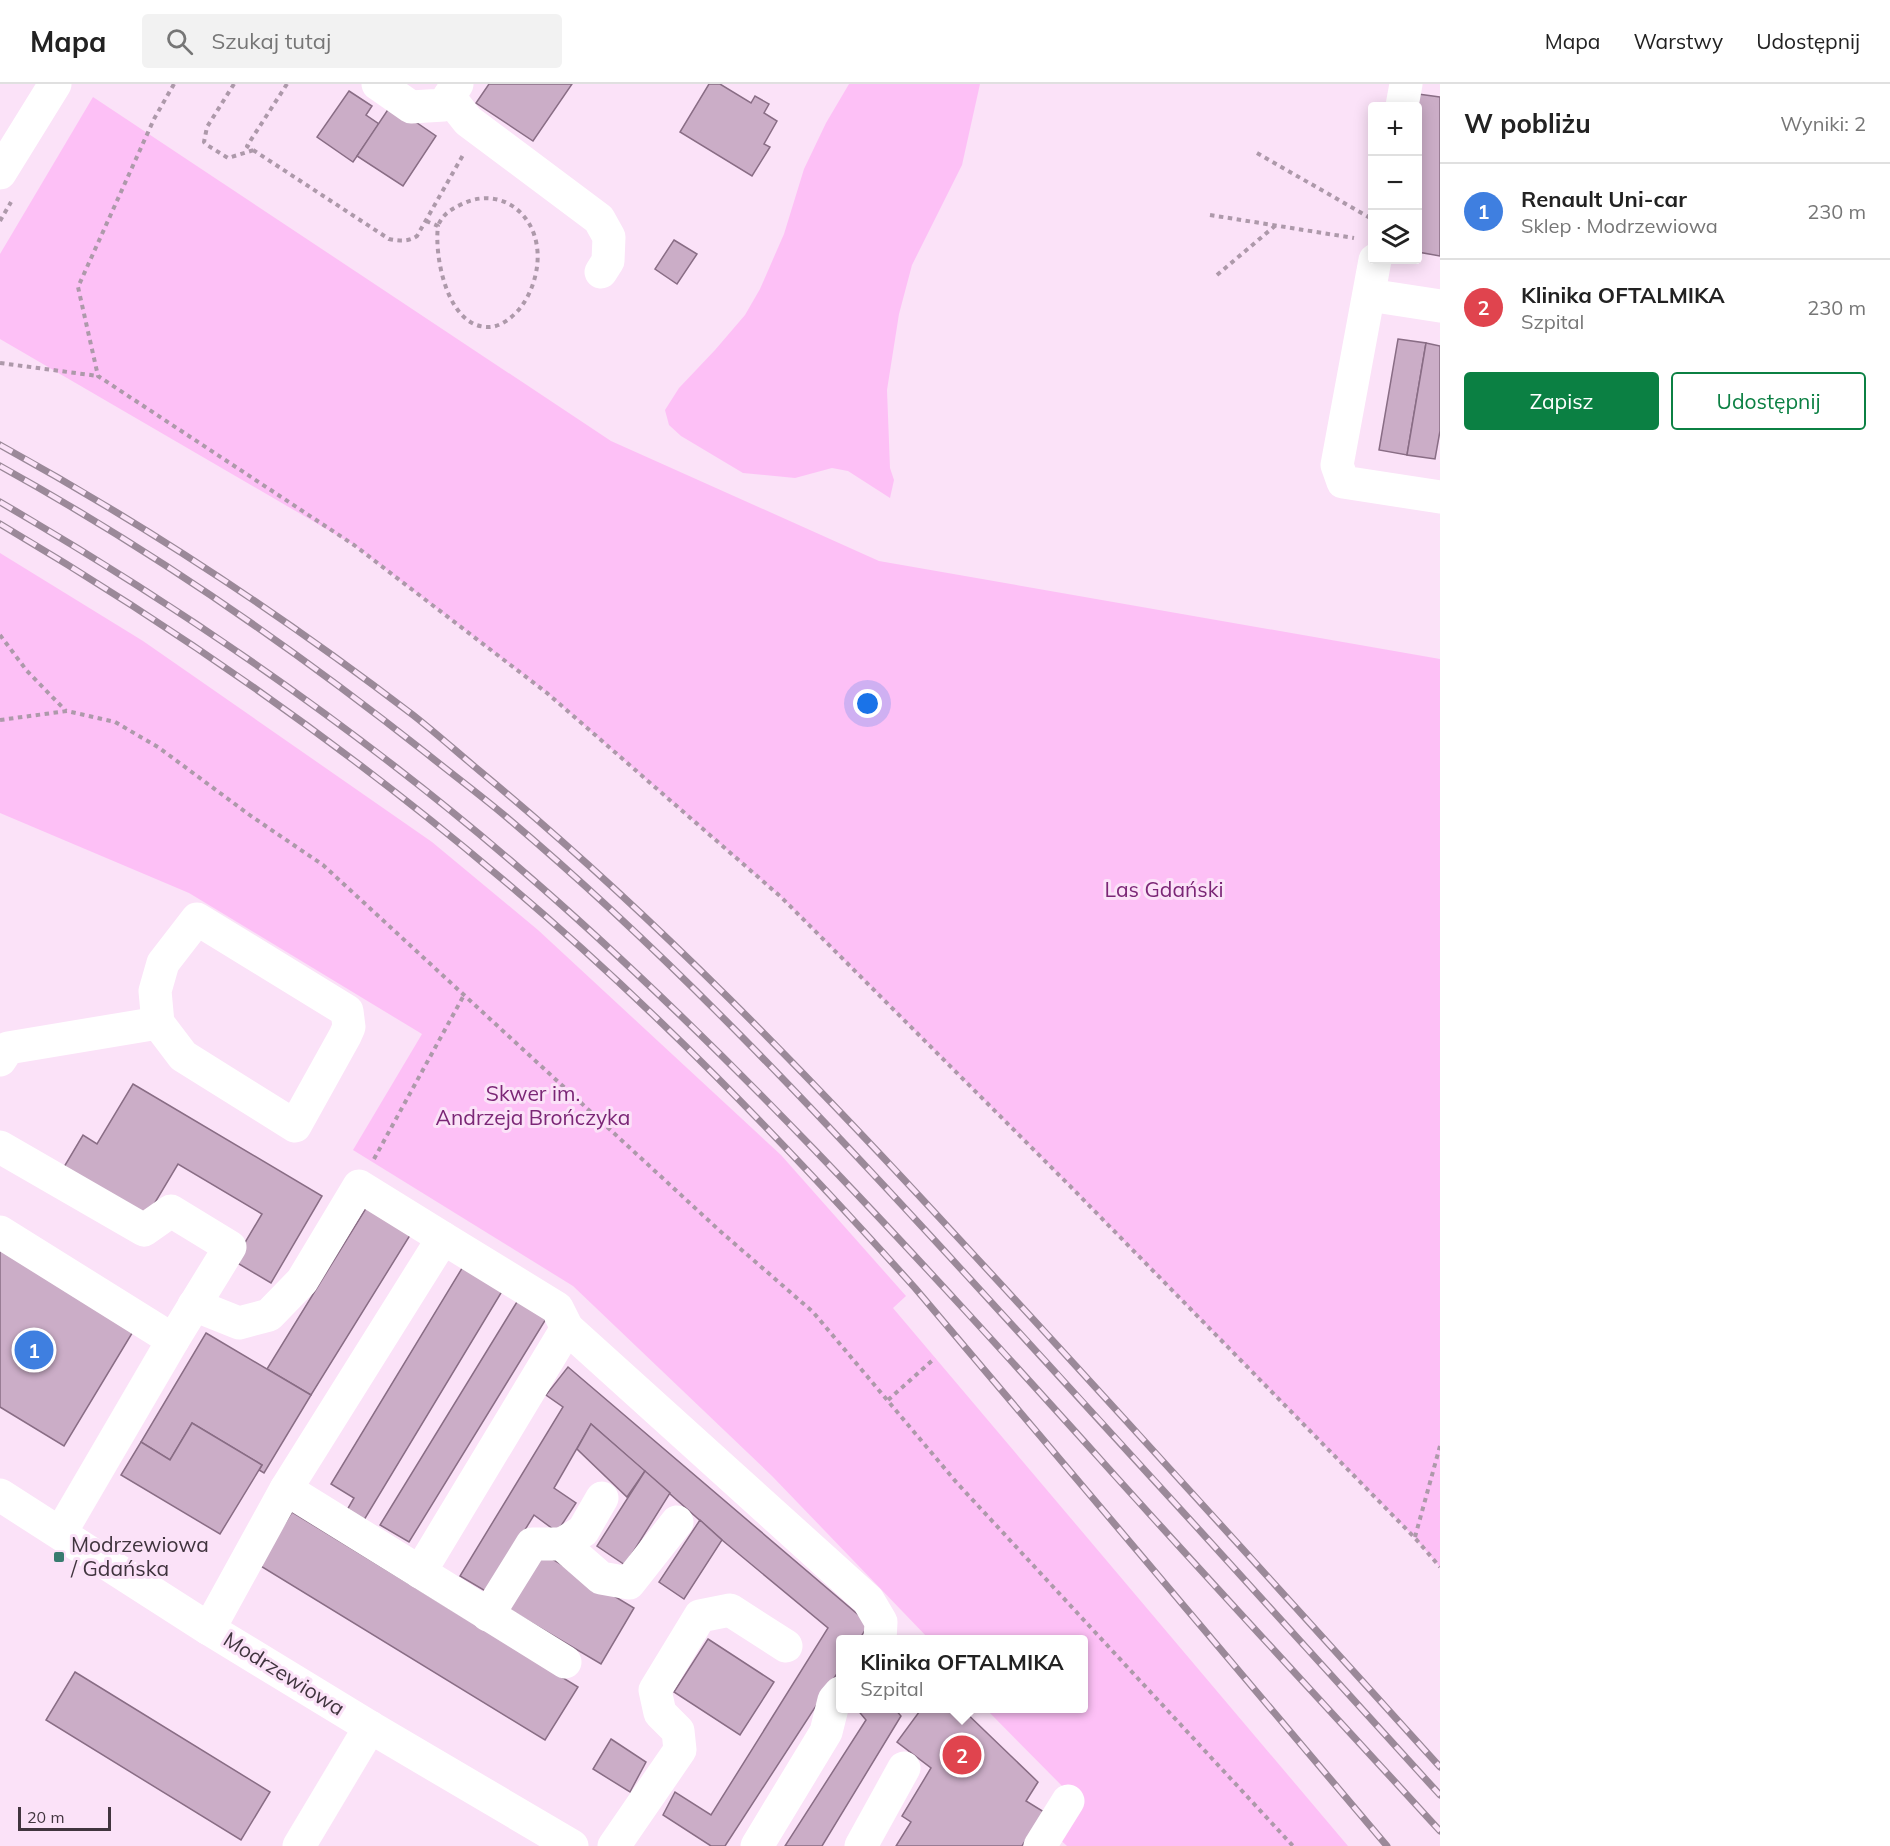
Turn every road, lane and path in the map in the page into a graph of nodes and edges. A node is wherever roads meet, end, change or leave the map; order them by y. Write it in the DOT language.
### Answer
graph roads {
  1 [pos="54,84"];
  2 [pos="174,84"];
  3 [pos="234,84"];
  4 [pos="287,84"];
  5 [pos="378,84"];
  6 [pos="1406,84"];
  7 [pos="453,91"];
  8 [pos="1403,102"];
  9 [pos="478,129"];
  10 [pos="254,150"];
  11 [pos="1257,153"];
  12 [pos="0,173"];
  13 [pos="1210,214"];
  14 [pos="1368,217"];
  15 [pos="426,221"];
  16 [pos="1276,225"];
  17 [pos="438,226"];
  18 [pos="1368,250"];
  19 [pos="1368,264"];
  20 [pos="601,272"];
  21 [pos="1217,275"];
  22 [pos="1369,295"];
  23 [pos="1440,306"];
  24 [pos="0,363"];
  25 [pos="98,376"];
  26 [pos="1440,497"];
  27 [pos="0,634"];
  28 [pos="67,711"];
  29 [pos="0,720"];
  30 [pos="464,995"];
  31 [pos="158,1023"];
  32 [pos="0,1060"];
  33 [pos="0,1147"];
  34 [pos="359,1186"];
  35 [pos="0,1232"];
  36 [pos="443,1238"];
  37 [pos="194,1305"];
  38 [pos="567,1328"];
  39 [pos="173,1340"];
  40 [pos="935,1358"];
  41 [pos="888,1400"];
  42 [pos="1440,1446"];
  43 [pos="286,1489"];
  44 [pos="0,1495"];
  45 [pos="602,1498"];
  46 [pos="677,1522"];
  47 [pos="61,1532"];
  48 [pos="1415,1538"];
  49 [pos="562,1544"];
  50 [pos="1440,1566"];
  51 [pos="420,1572"];
  52 [pos="488,1615"];
  53 [pos="209,1629"];
  54 [pos="880,1635"];
  55 [pos="786,1646"];
  56 [pos="565,1662"];
  57 [pos="836,1698"];
  58 [pos="370,1727"];
  59 [pos="904,1768"];
  60 [pos="1068,1801"];
  61 [pos="299,1846"];
  62 [pos="572,1846"];
  63 [pos="614,1846"];
  64 [pos="757,1846"];
  65 [pos="861,1846"];
  66 [pos="1040,1846"];
  67 [pos="1293,1846"];
  1 -- 12 [label="street"];
  2 -- 25 [label="path"];
  3 -- 10 [label="path"];
  4 -- 10 [label="path"];
  5 -- 7 [label="street"];
  6 -- 8 [label="street"];
  7 -- 9 [label="street"];
  9 -- 15 [label="path"];
  9 -- 20 [label="street"];
  10 -- 15 [label="path"];
  11 -- 14 [label="path"];
  13 -- 16 [label="path"];
  15 -- 17 [label="path"];
  16 -- 18 [label="path"];
  16 -- 21 [label="path"];
  17 -- 17 [label="path"];
  19 -- 22 [label="street"];
  22 -- 23 [label="street"];
  22 -- 26 [label="street"];
  24 -- 25 [label="path"];
  25 -- 48 [label="path"];
  27 -- 28 [label="path"];
  28 -- 29 [label="path"];
  28 -- 30 [label="path"];
  30 -- 34 [label="path"];
  30 -- 41 [label="path"];
  31 -- 31 [label="street"];
  31 -- 32 [label="street"];
  33 -- 37 [label="street"];
  34 -- 36 [label="street"];
  34 -- 37 [label="street"];
  35 -- 39 [label="street"];
  36 -- 38 [label="street"];
  36 -- 43 [label="street"];
  37 -- 39 [label="street"];
  38 -- 51 [label="street"];
  38 -- 54 [label="street"];
  39 -- 47 [label="street"];
  40 -- 41 [label="path"];
  41 -- 67 [label="path"];
  42 -- 48 [label="path"];
  43 -- 51 [label="street"];
  43 -- 53 [label="street"];
  44 -- 47 [label="street, Modrzewiowa"];
  45 -- 49 [label="street"];
  46 -- 49 [label="street"];
  47 -- 53 [label="street, Modrzewiowa"];
  48 -- 50 [label="path"];
  49 -- 52 [label="street"];
  51 -- 52 [label="street"];
  52 -- 56 [label="street"];
  53 -- 58 [label="street, Modrzewiowa"];
  55 -- 63 [label="street"];
  57 -- 64 [label="street"];
  58 -- 61 [label="street"];
  58 -- 62 [label="street, Modrzewiowa"];
  59 -- 65 [label="street"];
  60 -- 66 [label="street"];
}
